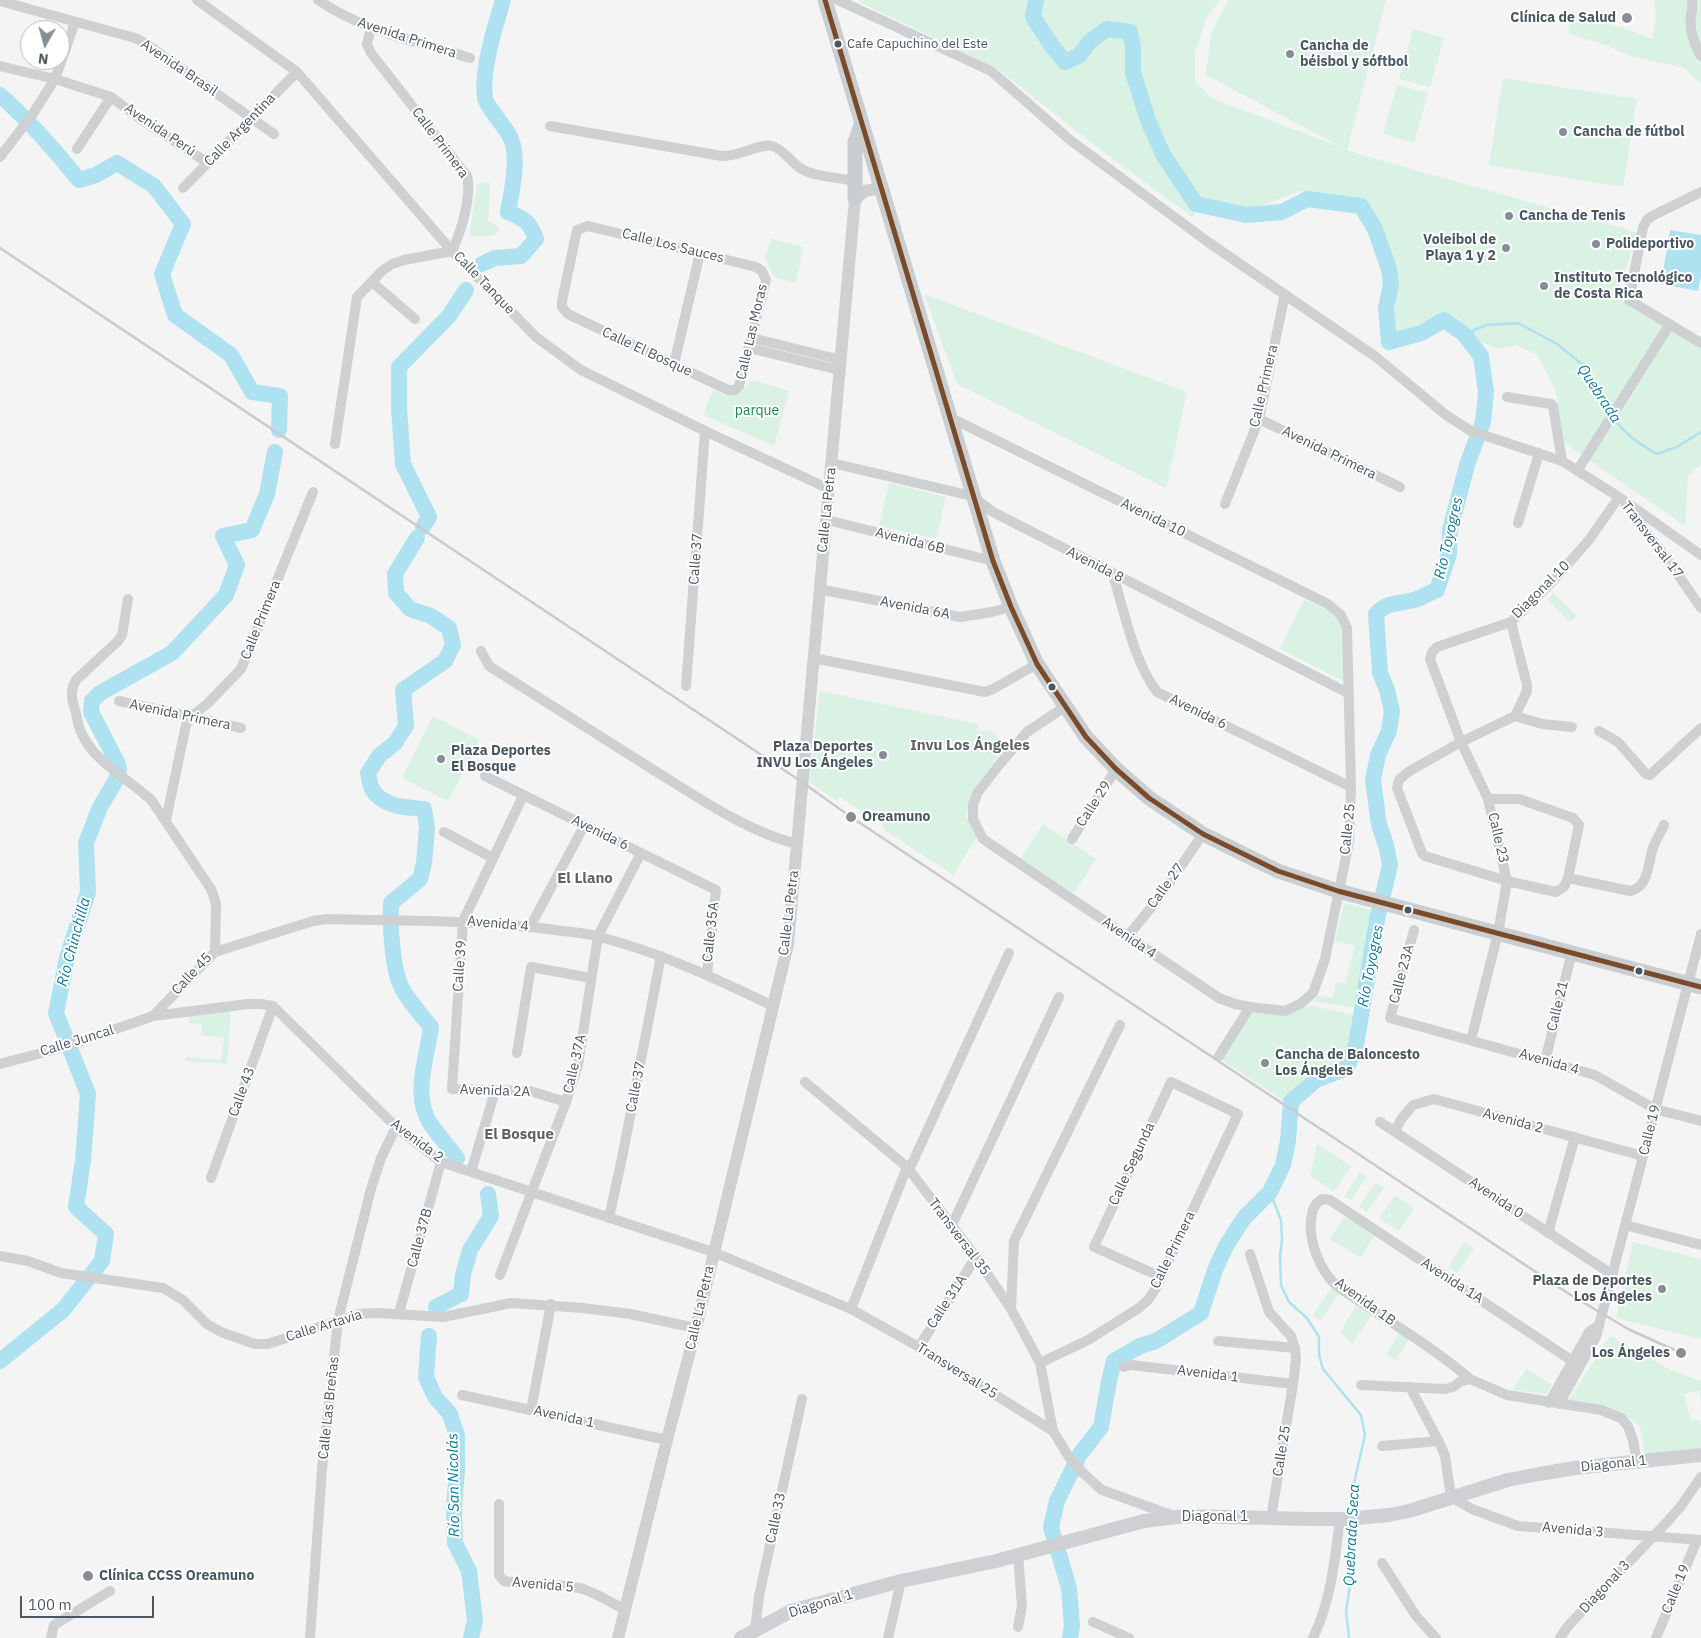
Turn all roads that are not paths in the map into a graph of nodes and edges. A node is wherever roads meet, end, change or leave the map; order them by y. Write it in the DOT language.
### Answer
graph roads {
  1 [pos="197,0"];
  2 [pos="318,0"];
  3 [pos="825,0"];
  4 [pos="838,0"];
  5 [pos="1692,0"];
  6 [pos="0,1"];
  7 [pos="29,4"];
  8 [pos="75,22"];
  9 [pos="371,28"];
  10 [pos="1701,56"];
  11 [pos="470,58"];
  12 [pos="0,66"];
  13 [pos="297,72"];
  14 [pos="55,79"];
  15 [pos="111,98"];
  16 [pos="252,118"];
  17 [pos="861,125"];
  18 [pos="550,126"];
  19 [pos="274,134"];
  20 [pos="77,149"];
  21 [pos="0,157"];
  22 [pos="208,162"];
  23 [pos="854,180"];
  24 [pos="183,188"];
  25 [pos="880,188"];
  26 [pos="1701,192"];
  27 [pos="855,199"];
  28 [pos="452,251"];
  29 [pos="700,253"];
  30 [pos="762,272"];
  31 [pos="372,282"];
  32 [pos="1285,294"];
  33 [pos="562,307"];
  34 [pos="415,319"];
  35 [pos="1670,324"];
  36 [pos="751,343"];
  37 [pos="1701,343"];
  38 [pos="674,364"];
  39 [pos="840,365"];
  40 [pos="735,390"];
  41 [pos="1507,397"];
  42 [pos="951,418"];
  43 [pos="1259,419"];
  44 [pos="705,431"];
  45 [pos="335,444"];
  46 [pos="1539,454"];
  47 [pos="1562,461"];
  48 [pos="832,463"];
  49 [pos="1578,471"];
  50 [pos="1400,487"];
  51 [pos="829,489"];
  52 [pos="313,492"];
  53 [pos="972,496"];
  54 [pos="1619,497"];
  55 [pos="1225,504"];
  56 [pos="826,520"];
  57 [pos="1518,523"];
  58 [pos="1701,555"];
  59 [pos="993,561"];
  60 [pos="1113,574"];
  61 [pos="819,589"];
  62 [pos="128,599"];
  63 [pos="1011,607"];
  64 [pos="1701,608"];
  65 [pos="1511,622"];
  66 [pos="1347,628"];
  67 [pos="1437,647"];
  68 [pos="481,651"];
  69 [pos="813,658"];
  70 [pos="1037,664"];
  71 [pos="686,686"];
  72 [pos="1348,694"];
  73 [pos="119,701"];
  74 [pos="1066,706"];
  75 [pos="1515,716"];
  76 [pos="191,717"];
  77 [pos="1572,726"];
  78 [pos="241,728"];
  79 [pos="1701,728"];
  80 [pos="1599,731"];
  81 [pos="1461,742"];
  82 [pos="1116,769"];
  83 [pos="485,776"];
  84 [pos="1351,787"];
  85 [pos="523,796"];
  86 [pos="1488,799"];
  87 [pos="166,820"];
  88 [pos="1664,825"];
  89 [pos="584,826"];
  90 [pos="444,832"];
  91 [pos="1203,834"];
  92 [pos="1072,839"];
  93 [pos="797,844"];
  94 [pos="640,853"];
  95 [pos="493,858"];
  96 [pos="1568,878"];
  97 [pos="1508,881"];
  98 [pos="716,890"];
  99 [pos="1338,891"];
  100 [pos="463,921"];
  101 [pos="530,927"];
  102 [pos="1414,930"];
  103 [pos="1498,932"];
  104 [pos="1701,934"];
  105 [pos="598,936"];
  106 [pos="1127,937"];
  107 [pos="214,952"];
  108 [pos="1572,952"];
  109 [pos="1008,953"];
  110 [pos="662,956"];
  111 [pos="707,974"];
  112 [pos="591,978"];
  113 [pos="1695,985"];
  114 [pos="1059,997"];
  115 [pos="272,1006"];
  116 [pos="773,1006"];
  117 [pos="1250,1007"];
  118 [pos="1285,1011"];
  119 [pos="153,1016"];
  120 [pos="1390,1018"];
  121 [pos="1120,1025"];
  122 [pos="1471,1040"];
  123 [pos="517,1053"];
  124 [pos="1219,1056"];
  125 [pos="1545,1061"];
  126 [pos="0,1064"];
  127 [pos="806,1082"];
  128 [pos="1171,1082"];
  129 [pos="452,1089"];
  130 [pos="495,1091"];
  131 [pos="566,1102"];
  132 [pos="1655,1109"];
  133 [pos="1701,1121"];
  134 [pos="1380,1122"];
  135 [pos="396,1127"];
  136 [pos="1395,1131"];
  137 [pos="1575,1137"];
  138 [pos="1643,1156"];
  139 [pos="441,1162"];
  140 [pos="908,1168"];
  141 [pos="472,1172"];
  142 [pos="211,1178"];
  143 [pos="533,1192"];
  144 [pos="1322,1199"];
  145 [pos="609,1218"];
  146 [pos="952,1225"];
  147 [pos="1626,1225"];
  148 [pos="1548,1233"];
  149 [pos="1701,1245"];
  150 [pos="713,1252"];
  151 [pos="1250,1254"];
  152 [pos="0,1256"];
  153 [pos="976,1257"];
  154 [pos="500,1274"];
  155 [pos="1613,1275"];
  156 [pos="1161,1277"];
  157 [pos="551,1304"];
  158 [pos="851,1309"];
  159 [pos="1011,1309"];
  160 [pos="399,1314"];
  161 [pos="338,1320"];
  162 [pos="696,1328"];
  163 [pos="1218,1341"];
  164 [pos="919,1347"];
  165 [pos="1295,1348"];
  166 [pos="1040,1363"];
  167 [pos="1576,1363"];
  168 [pos="1124,1367"];
  169 [pos="1470,1379"];
  170 [pos="1293,1384"];
  171 [pos="1361,1385"];
  172 [pos="1410,1387"];
  173 [pos="462,1395"];
  174 [pos="802,1399"];
  175 [pos="1554,1404"];
  176 [pos="531,1410"];
  177 [pos="1053,1431"];
  178 [pos="667,1440"];
  179 [pos="1439,1441"];
  180 [pos="1382,1446"];
  181 [pos="1701,1455"];
  182 [pos="1637,1462"];
  183 [pos="1701,1477"];
  184 [pos="1451,1497"];
  185 [pos="499,1504"];
  186 [pos="1177,1517"];
  187 [pos="1271,1518"];
  188 [pos="1343,1519"];
  189 [pos="1652,1537"];
  190 [pos="1699,1540"];
  191 [pos="1018,1555"];
  192 [pos="1382,1563"];
  193 [pos="901,1581"];
  194 [pos="110,1591"];
  195 [pos="625,1610"];
  196 [pos="1093,1622"];
  197 [pos="1018,1627"];
  198 [pos="754,1634"];
  199 [pos="51,1638"];
  200 [pos="310,1638"];
  201 [pos="618,1638"];
  202 [pos="741,1638"];
  203 [pos="888,1638"];
  204 [pos="1129,1638"];
  205 [pos="1313,1638"];
  206 [pos="1436,1638"];
  207 [pos="1560,1638"];
  208 [pos="1656,1638"];
  1 -- 13 [label="street, Calle Tanque"];
  2 -- 9 [label="street, Avenida Primera"];
  3 -- 17 [label="main road"];
  4 -- 32 [label="street"];
  5 -- 10 [label="street"];
  6 -- 7 [label="street, Avenida Brasil"];
  7 -- 8 [label="street, Avenida Brasil"];
  8 -- 14 [label="street"];
  8 -- 16 [label="street, Avenida Brasil"];
  9 -- 11 [label="street, Avenida Primera"];
  9 -- 28 [label="street, Calle Primera"];
  12 -- 14 [label="street, Avenida Perú"];
  13 -- 16 [label="street, Calle Argentina"];
  13 -- 28 [label="street, Calle Tanque"];
  14 -- 15 [label="street, Avenida Perú"];
  14 -- 21 [label="street"];
  15 -- 20 [label="street"];
  15 -- 22 [label="street, Avenida Perú"];
  16 -- 19 [label="street, Avenida Brasil"];
  16 -- 22 [label="street, Calle Argentina"];
  17 -- 23 [label="main road"];
  17 -- 25 [label="main road"];
  18 -- 23 [label="street"];
  22 -- 24 [label="street, Calle Argentina"];
  23 -- 27 [label="main road"];
  25 -- 27 [label="street"];
  25 -- 42 [label="main road"];
  26 -- 35 [label="street"];
  27 -- 39 [label="street, Calle La Petra"];
  28 -- 31 [label="street"];
  28 -- 44 [label="street, Calle Tanque"];
  29 -- 30 [label="street, Calle Los Sauces"];
  29 -- 33 [label="street, Calle Los Sauces"];
  29 -- 38 [label="street"];
  30 -- 36 [label="street, Calle Las Moras"];
  31 -- 34 [label="street"];
  31 -- 45 [label="street"];
  32 -- 43 [label="street, Calle Primera"];
  32 -- 46 [label="street"];
  33 -- 38 [label="street, Calle El Bosque"];
  35 -- 37 [label="street"];
  35 -- 49 [label="street"];
  36 -- 39 [label="street"];
  36 -- 40 [label="street, Calle Las Moras"];
  38 -- 40 [label="street, Calle El Bosque"];
  39 -- 48 [label="street, Calle La Petra"];
  41 -- 47 [label="street"];
  42 -- 53 [label="main road"];
  42 -- 66 [label="street, Avenida 10"];
  43 -- 50 [label="street, Avenida Primera"];
  43 -- 55 [label="street, Calle Primera"];
  44 -- 51 [label="street, Calle Tanque"];
  44 -- 71 [label="street, Calle 37"];
  46 -- 47 [label="street"];
  46 -- 57 [label="street"];
  47 -- 49 [label="street"];
  48 -- 51 [label="street, Calle La Petra"];
  48 -- 53 [label="street, Avenida 8"];
  49 -- 54 [label="street"];
  51 -- 56 [label="street, Calle La Petra"];
  52 -- 76 [label="street, Calle Primera"];
  53 -- 59 [label="main road"];
  53 -- 60 [label="street, Avenida 8"];
  54 -- 58 [label="street"];
  54 -- 64 [label="street, Transversal 17"];
  54 -- 65 [label="street, Diagonal 10"];
  56 -- 59 [label="street, Avenida 6B"];
  56 -- 61 [label="street, Calle La Petra"];
  59 -- 63 [label="main road"];
  60 -- 72 [label="street, Avenida 8"];
  60 -- 84 [label="street, Avenida 6"];
  61 -- 63 [label="street, Avenida 6A"];
  61 -- 69 [label="street, Calle La Petra"];
  62 -- 87 [label="street, Calle 45"];
  63 -- 70 [label="main road"];
  65 -- 67 [label="street, Diagonal 10"];
  65 -- 75 [label="street"];
  66 -- 72 [label="street, Calle 25"];
  67 -- 81 [label="street, Calle 23"];
  68 -- 93 [label="street"];
  69 -- 70 [label="street"];
  69 -- 93 [label="street, Calle La Petra"];
  70 -- 74 [label="main road"];
  72 -- 84 [label="street, Calle 25"];
  73 -- 76 [label="street, Avenida Primera"];
  74 -- 82 [label="main road"];
  74 -- 106 [label="street, Avenida 4"];
  75 -- 77 [label="street"];
  75 -- 81 [label="street"];
  76 -- 78 [label="street, Avenida Primera"];
  76 -- 87 [label="street"];
  79 -- 80 [label="street"];
  81 -- 86 [label="street, Calle 23"];
  81 -- 97 [label="street"];
  82 -- 91 [label="main road"];
  82 -- 92 [label="street, Calle 29"];
  83 -- 85 [label="street, Avenida 6"];
  84 -- 99 [label="street, Calle 25"];
  85 -- 89 [label="street, Avenida 6"];
  85 -- 95 [label="street, Calle 39"];
  86 -- 96 [label="street"];
  86 -- 97 [label="street, Calle 23"];
  87 -- 107 [label="street, Calle 45"];
  88 -- 96 [label="street"];
  89 -- 94 [label="street, Avenida 6"];
  89 -- 101 [label="street"];
  90 -- 95 [label="street"];
  91 -- 99 [label="main road"];
  91 -- 106 [label="street, Calle 27"];
  93 -- 116 [label="street, Calle La Petra"];
  94 -- 98 [label="street, Avenida 6"];
  94 -- 105 [label="street, Calle 37A"];
  95 -- 100 [label="street, Calle 39"];
  96 -- 97 [label="street"];
  97 -- 103 [label="street, Calle 23"];
  98 -- 111 [label="street, Calle 35A"];
  99 -- 103 [label="main road"];
  99 -- 118 [label="street, Calle 25"];
  100 -- 101 [label="street, Avenida 4"];
  100 -- 107 [label="street, Avenida 4"];
  100 -- 129 [label="street, Calle 39"];
  101 -- 105 [label="street, Avenida 4"];
  102 -- 120 [label="street, Calle 23A"];
  103 -- 108 [label="main road"];
  103 -- 122 [label="street, Calle 23"];
  104 -- 113 [label="street, Calle 19"];
  105 -- 110 [label="street, Avenida 4"];
  105 -- 112 [label="street, Calle 37A"];
  106 -- 117 [label="street, Avenida 4"];
  107 -- 119 [label="street, Calle 45"];
  108 -- 113 [label="main road"];
  108 -- 125 [label="street, Calle 21"];
  109 -- 140 [label="street"];
  110 -- 111 [label="street, Avenida 4"];
  110 -- 145 [label="street, Calle 37"];
  111 -- 116 [label="street, Avenida 4"];
  112 -- 123 [label="street"];
  112 -- 131 [label="street, Calle 37A"];
  113 -- 132 [label="street, Calle 19"];
  114 -- 146 [label="street"];
  115 -- 119 [label="street"];
  115 -- 135 [label="street, Avenida 2"];
  115 -- 142 [label="street, Calle 43"];
  116 -- 150 [label="street, Calle La Petra"];
  117 -- 118 [label="street, Avenida 4"];
  117 -- 124 [label="street"];
  119 -- 126 [label="street, Calle Juncal"];
  120 -- 122 [label="street, Avenida 4"];
  121 -- 159 [label="street"];
  122 -- 125 [label="street, Avenida 4"];
  125 -- 132 [label="street, Avenida 4"];
  127 -- 140 [label="street, Transversal 35"];
  128 -- 156 [label="street, Calle Primera"];
  128 -- 156 [label="street, Calle Segunda"];
  129 -- 130 [label="street, Avenida 2A"];
  130 -- 131 [label="street, Avenida 2A"];
  130 -- 141 [label="street"];
  131 -- 143 [label="street, Calle 37A"];
  132 -- 133 [label="street, Avenida 4"];
  132 -- 138 [label="street, Calle 19"];
  134 -- 136 [label="street, Avenida 0"];
  135 -- 139 [label="street, Avenida 2"];
  135 -- 161 [label="street, Calle Las Breñas"];
  136 -- 137 [label="street, Avenida 2"];
  136 -- 148 [label="street, Avenida 0"];
  137 -- 138 [label="street, Avenida 2"];
  137 -- 148 [label="street"];
  138 -- 147 [label="street, Calle 19"];
  139 -- 141 [label="street, Avenida 2"];
  139 -- 160 [label="street, Calle 37B"];
  140 -- 146 [label="street, Transversal 35"];
  140 -- 158 [label="street"];
  141 -- 143 [label="street, Avenida 2"];
  143 -- 145 [label="street, Avenida 2"];
  143 -- 154 [label="street, Calle 37A"];
  144 -- 167 [label="street, Avenida 1A"];
  144 -- 169 [label="street, Avenida 1B"];
  145 -- 150 [label="street, Avenida 2"];
  146 -- 153 [label="street, Transversal 35"];
  147 -- 149 [label="street"];
  147 -- 155 [label="street, Calle 19"];
  148 -- 155 [label="street, Avenida 0"];
  150 -- 158 [label="street, Transversal 25"];
  150 -- 162 [label="street, Calle La Petra"];
  151 -- 165 [label="street"];
  152 -- 161 [label="street, Calle Artavia"];
  153 -- 159 [label="street, Transversal 35"];
  153 -- 164 [label="street, Calle 31A"];
  155 -- 167 [label="street, Calle 19"];
  156 -- 166 [label="street, Calle Primera"];
  157 -- 160 [label="street, Calle Artavia"];
  157 -- 162 [label="street, Calle Artavia"];
  157 -- 176 [label="street"];
  158 -- 164 [label="street, Transversal 25"];
  159 -- 166 [label="street, Transversal 35"];
  160 -- 161 [label="street, Calle Artavia"];
  161 -- 200 [label="street, Calle Las Breñas"];
  162 -- 178 [label="street, Calle La Petra"];
  163 -- 165 [label="street"];
  164 -- 177 [label="street, Transversal 25"];
  165 -- 170 [label="street"];
  166 -- 177 [label="street, Transversal 35"];
  167 -- 175 [label="street, Calle 19"];
  168 -- 170 [label="street, Avenida 1"];
  169 -- 172 [label="street"];
  169 -- 175 [label="street, Avenida 1B"];
  170 -- 187 [label="street, Calle 25"];
  171 -- 172 [label="street"];
  172 -- 179 [label="street"];
  173 -- 176 [label="street, Avenida 1"];
  174 -- 198 [label="street, Calle 33"];
  175 -- 182 [label="street"];
  176 -- 178 [label="street, Avenida 1"];
  177 -- 186 [label="street, Transversal 25"];
  178 -- 195 [label="street, Calle La Petra"];
  179 -- 180 [label="street"];
  179 -- 184 [label="street"];
  181 -- 182 [label="main road, Diagonal 1"];
  182 -- 184 [label="main road, Diagonal 1"];
  183 -- 189 [label="street"];
  184 -- 188 [label="main road, Diagonal 1"];
  184 -- 189 [label="street, Avenida 3"];
  185 -- 195 [label="street, Avenida 5"];
  186 -- 187 [label="main road, Diagonal 1"];
  186 -- 191 [label="main road, Diagonal 1"];
  187 -- 188 [label="main road, Diagonal 1"];
  188 -- 205 [label="street"];
  189 -- 190 [label="street, Avenida 3"];
  189 -- 207 [label="street, Diagonal 3"];
  190 -- 208 [label="street, Calle 19"];
  191 -- 193 [label="main road, Diagonal 1"];
  191 -- 197 [label="street"];
  192 -- 206 [label="street"];
  193 -- 198 [label="main road, Diagonal 1"];
  193 -- 203 [label="street"];
  194 -- 199 [label="street"];
  195 -- 201 [label="street, Calle La Petra"];
  196 -- 204 [label="street"];
  198 -- 202 [label="main road, Diagonal 1"];
}
